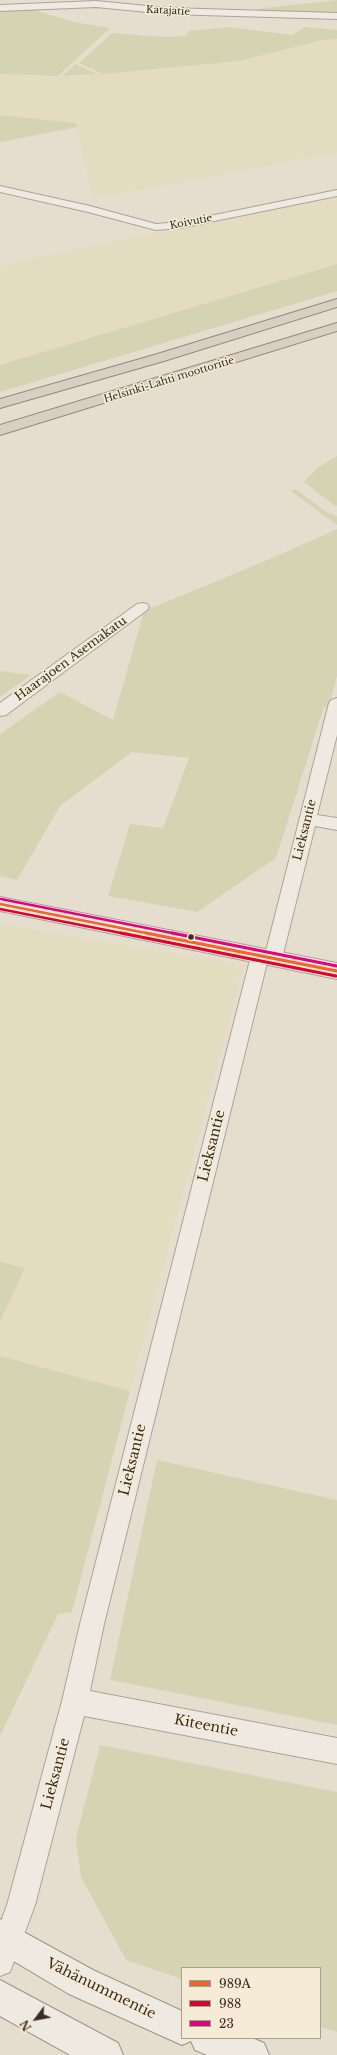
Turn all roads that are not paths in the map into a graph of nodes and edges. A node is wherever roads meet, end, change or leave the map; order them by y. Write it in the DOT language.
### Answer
graph roads {
  1 [pos="0,8"];
  2 [pos="337,16"];
  3 [pos="1,188"];
  4 [pos="337,193"];
  5 [pos="337,303"];
  6 [pos="337,327"];
  7 [pos="0,404"];
  8 [pos="3,429"];
  9 [pos="142,607"];
  10 [pos="337,703"];
  11 [pos="0,711"];
  12 [pos="308,818"];
  13 [pos="337,824"];
  14 [pos="0,904"];
  15 [pos="266,957"];
  16 [pos="337,971"];
  17 [pos="75,1701"];
  18 [pos="337,1751"];
  19 [pos="3,1945"];
  20 [pos="0,1997"];
  21 [pos="181,2028"];
  22 [pos="210,2039"];
  23 [pos="106,2055"];
  24 [pos="252,2055"];
  1 -- 2 [label="street, Katajatie"];
  3 -- 4 [label="street, Koivutie"];
  5 -- 7 [label="highway, Helsinki-Lahti moottoritie"];
  6 -- 8 [label="highway, Helsinki-Lahti moottoritie"];
  9 -- 11 [label="street, Haarajoen Asemakatu"];
  10 -- 12 [label="street, Lieksantie"];
  12 -- 13 [label="street"];
  12 -- 15 [label="street, Lieksantie"];
  14 -- 15 [label="street"];
  15 -- 16 [label="street"];
  15 -- 17 [label="street, Lieksantie"];
  17 -- 18 [label="street, Kiteentie"];
  17 -- 19 [label="street, Lieksantie"];
  19 -- 21 [label="street, Vähänummentie"];
  20 -- 23 [label="street"];
  22 -- 24 [label="street"];
}
